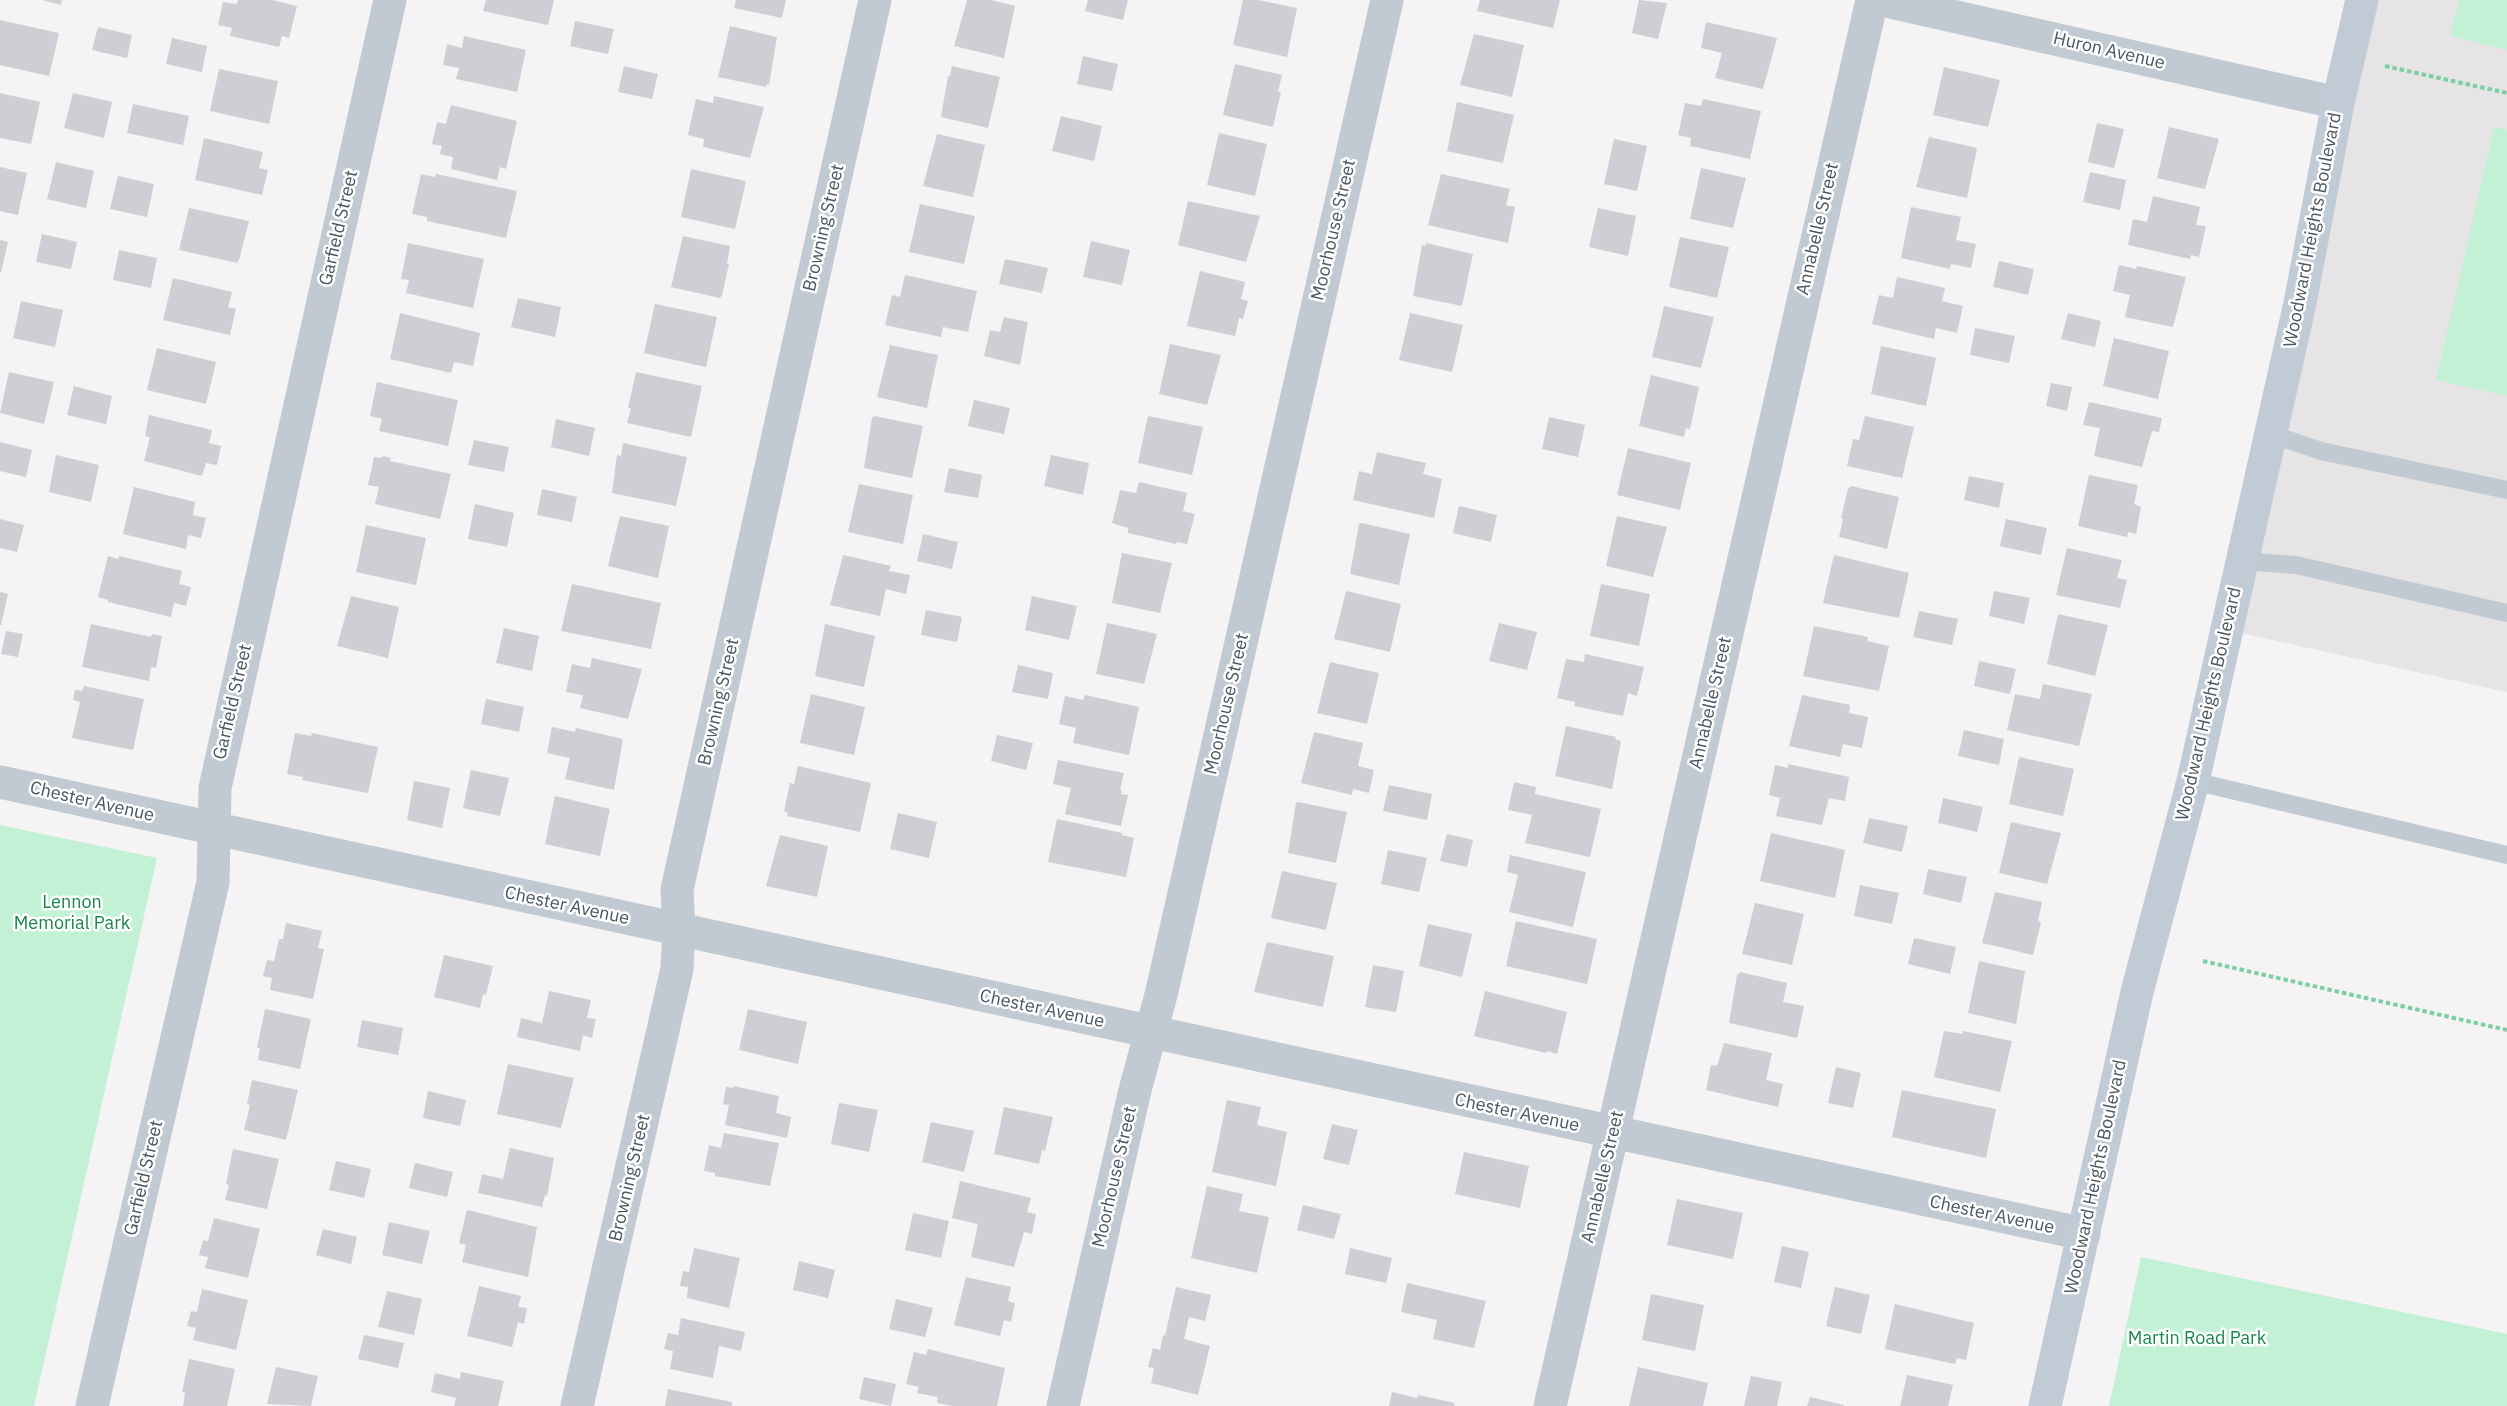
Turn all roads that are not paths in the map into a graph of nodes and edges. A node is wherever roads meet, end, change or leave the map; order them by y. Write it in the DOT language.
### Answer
graph roads {
  1 [pos="390,0"];
  2 [pos="875,0"];
  3 [pos="1387,0"];
  4 [pos="1872,0"];
  5 [pos="1881,0"];
  6 [pos="2362,0"];
  7 [pos="2338,103"];
  8 [pos="2271,434"];
  9 [pos="2507,490"];
  10 [pos="2242,561"];
  11 [pos="2507,613"];
  12 [pos="2193,781"];
  13 [pos="0,782"];
  14 [pos="214,830"];
  15 [pos="2507,855"];
  16 [pos="680,930"];
  17 [pos="1150,1033"];
  18 [pos="1613,1134"];
  19 [pos="2084,1234"];
  20 [pos="92,1406"];
  21 [pos="577,1406"];
  22 [pos="1063,1406"];
  23 [pos="1550,1406"];
  24 [pos="2045,1406"];
  1 -- 14 [label="street, Garfield Street"];
  2 -- 16 [label="street, Browning Street"];
  3 -- 17 [label="street, Moorhouse Street"];
  4 -- 18 [label="street, Annabelle Street"];
  5 -- 7 [label="street, Huron Avenue"];
  6 -- 7 [label="street, Woodward Heights Boulevard"];
  7 -- 8 [label="street, Woodward Heights Boulevard"];
  8 -- 9 [label="lane"];
  8 -- 10 [label="street, Woodward Heights Boulevard"];
  10 -- 11 [label="lane"];
  10 -- 12 [label="street, Woodward Heights Boulevard"];
  12 -- 15 [label="lane"];
  12 -- 19 [label="street, Woodward Heights Boulevard"];
  13 -- 14 [label="street, Chester Avenue"];
  14 -- 16 [label="street, Chester Avenue"];
  14 -- 20 [label="street, Garfield Street"];
  16 -- 17 [label="street, Chester Avenue"];
  16 -- 21 [label="street, Browning Street"];
  17 -- 18 [label="street, Chester Avenue"];
  17 -- 22 [label="street, Moorhouse Street"];
  18 -- 19 [label="street, Chester Avenue"];
  18 -- 23 [label="street, Annabelle Street"];
  19 -- 24 [label="street, Woodward Heights Boulevard"];
}
